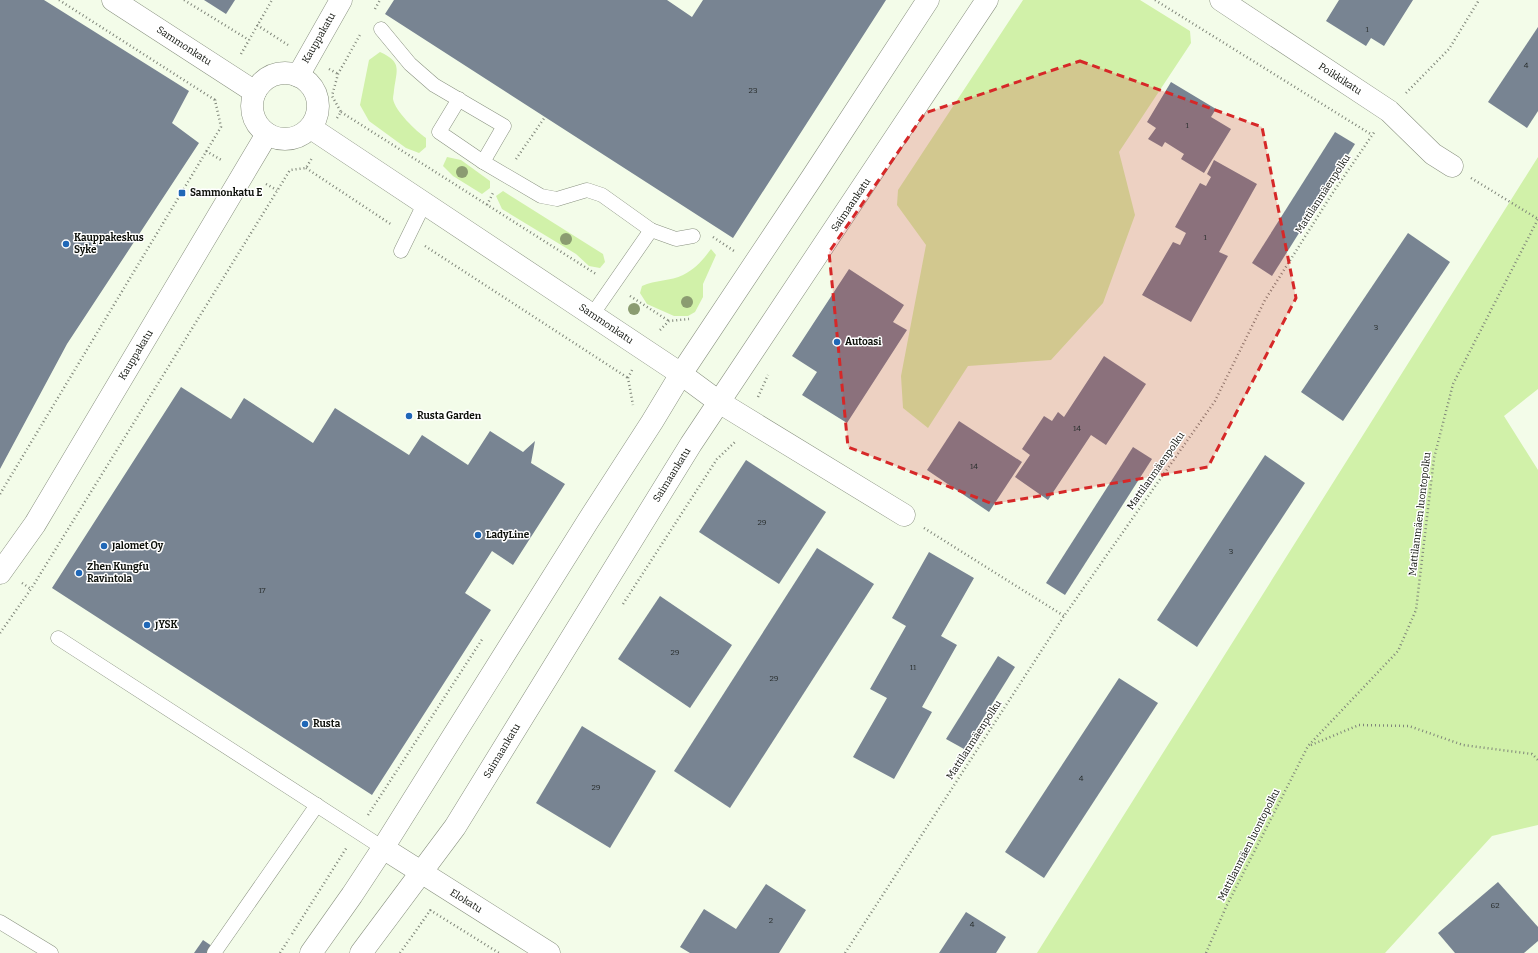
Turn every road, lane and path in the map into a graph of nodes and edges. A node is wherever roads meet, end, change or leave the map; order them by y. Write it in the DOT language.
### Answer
graph roads {
  1 [pos="59,0"];
  2 [pos="113,0"];
  3 [pos="184,0"];
  4 [pos="272,0"];
  5 [pos="341,0"];
  6 [pos="380,0"];
  7 [pos="928,0"];
  8 [pos="987,0"];
  9 [pos="1155,0"];
  10 [pos="1479,0"];
  11 [pos="1232,3"];
  12 [pos="374,10"];
  13 [pos="364,28"];
  14 [pos="381,29"];
  15 [pos="249,40"];
  16 [pos="230,75"];
  17 [pos="298,76"];
  18 [pos="255,92"];
  19 [pos="459,99"];
  20 [pos="215,100"];
  21 [pos="1389,111"];
  22 [pos="341,112"];
  23 [pos="318,133"];
  24 [pos="267,134"];
  25 [pos="1372,135"];
  26 [pos="483,162"];
  27 [pos="1452,166"];
  28 [pos="306,168"];
  29 [pos="424,204"];
  30 [pos="1538,219"];
  31 [pos="652,230"];
  32 [pos="409,235"];
  33 [pos="693,236"];
  34 [pos="401,251"];
  35 [pos="736,252"];
  36 [pos="613,285"];
  37 [pos="592,315"];
  38 [pos="668,321"];
  39 [pos="769,373"];
  40 [pos="680,374"];
  41 [pos="628,378"];
  42 [pos="719,402"];
  43 [pos="748,420"];
  44 [pos="0,494"];
  45 [pos="904,515"];
  46 [pos="0,573"];
  47 [pos="623,605"];
  48 [pos="1064,616"];
  49 [pos="0,633"];
  50 [pos="58,638"];
  51 [pos="1308,746"];
  52 [pos="1538,760"];
  53 [pos="317,805"];
  54 [pos="383,848"];
  55 [pos="421,873"];
  56 [pos="446,888"];
  57 [pos="430,910"];
  58 [pos="0,922"];
  59 [pos="51,953"];
  60 [pos="214,953"];
  61 [pos="312,953"];
  62 [pos="361,953"];
  63 [pos="400,953"];
  64 [pos="499,953"];
  65 [pos="549,953"];
  66 [pos="845,953"];
  67 [pos="1206,953"];
  1 -- 20 [label="path"];
  2 -- 16 [label="main road, Sammonkatu"];
  3 -- 15 [label="path"];
  4 -- 15 [label="path"];
  5 -- 17 [label="main road, Kauppakatu"];
  6 -- 12 [label="path"];
  7 -- 40 [label="main road"];
  8 -- 42 [label="main road, Saimaankatu"];
  9 -- 25 [label="path"];
  10 -- 21 [label="path, Mattilanmäenpolku"];
  11 -- 21 [label="main road, Poikkikatu"];
  13 -- 22 [label="path"];
  14 -- 19 [label="lane"];
  15 -- 16 [label="path"];
  16 -- 18 [label="main road, Sammonkatu"];
  16 -- 20 [label="path"];
  17 -- 18 [label="main road"];
  17 -- 23 [label="main road"];
  18 -- 24 [label="main road"];
  19 -- 26 [label="lane"];
  19 -- 26 [label="lane"];
  20 -- 44 [label="path"];
  21 -- 25 [label="path, Mattilanmäenpolku"];
  21 -- 27 [label="main road, Poikkikatu"];
  22 -- 23 [label="path"];
  22 -- 36 [label="path"];
  23 -- 24 [label="main road"];
  23 -- 28 [label="path"];
  23 -- 29 [label="main road, Sammonkatu"];
  24 -- 46 [label="main road, Kauppakatu"];
  25 -- 48 [label="path, Mattilanmäenpolku"];
  26 -- 31 [label="lane"];
  27 -- 30 [label="path"];
  28 -- 32 [label="path"];
  28 -- 49 [label="path"];
  29 -- 32 [label="lane"];
  29 -- 37 [label="main road, Sammonkatu"];
  30 -- 51 [label="path, Mattilanmäen luontopolku"];
  31 -- 33 [label="lane"];
  31 -- 36 [label="lane"];
  32 -- 34 [label="lane"];
  32 -- 41 [label="path"];
  33 -- 35 [label="path"];
  36 -- 37 [label="lane"];
  36 -- 38 [label="path"];
  37 -- 40 [label="main road, Sammonkatu"];
  39 -- 43 [label="path"];
  40 -- 42 [label="main road, Sammonkatu"];
  40 -- 54 [label="main road"];
  42 -- 43 [label="main road, Sammonkatu"];
  42 -- 55 [label="main road, Saimaankatu"];
  43 -- 45 [label="main road, Sammonkatu"];
  43 -- 47 [label="path"];
  45 -- 48 [label="path"];
  48 -- 66 [label="path, Mattilanmäenpolku"];
  50 -- 53 [label="lane"];
  51 -- 52 [label="path"];
  51 -- 67 [label="path, Mattilanmäen luontopolku"];
  53 -- 54 [label="lane"];
  53 -- 60 [label="lane"];
  54 -- 55 [label="main road, Elokatu"];
  54 -- 61 [label="main road"];
  55 -- 56 [label="main road, Elokatu"];
  55 -- 62 [label="main road, Saimaankatu"];
  56 -- 57 [label="path"];
  56 -- 65 [label="main road, Elokatu"];
  57 -- 63 [label="path"];
  57 -- 64 [label="path"];
  58 -- 59 [label="lane"];
}
